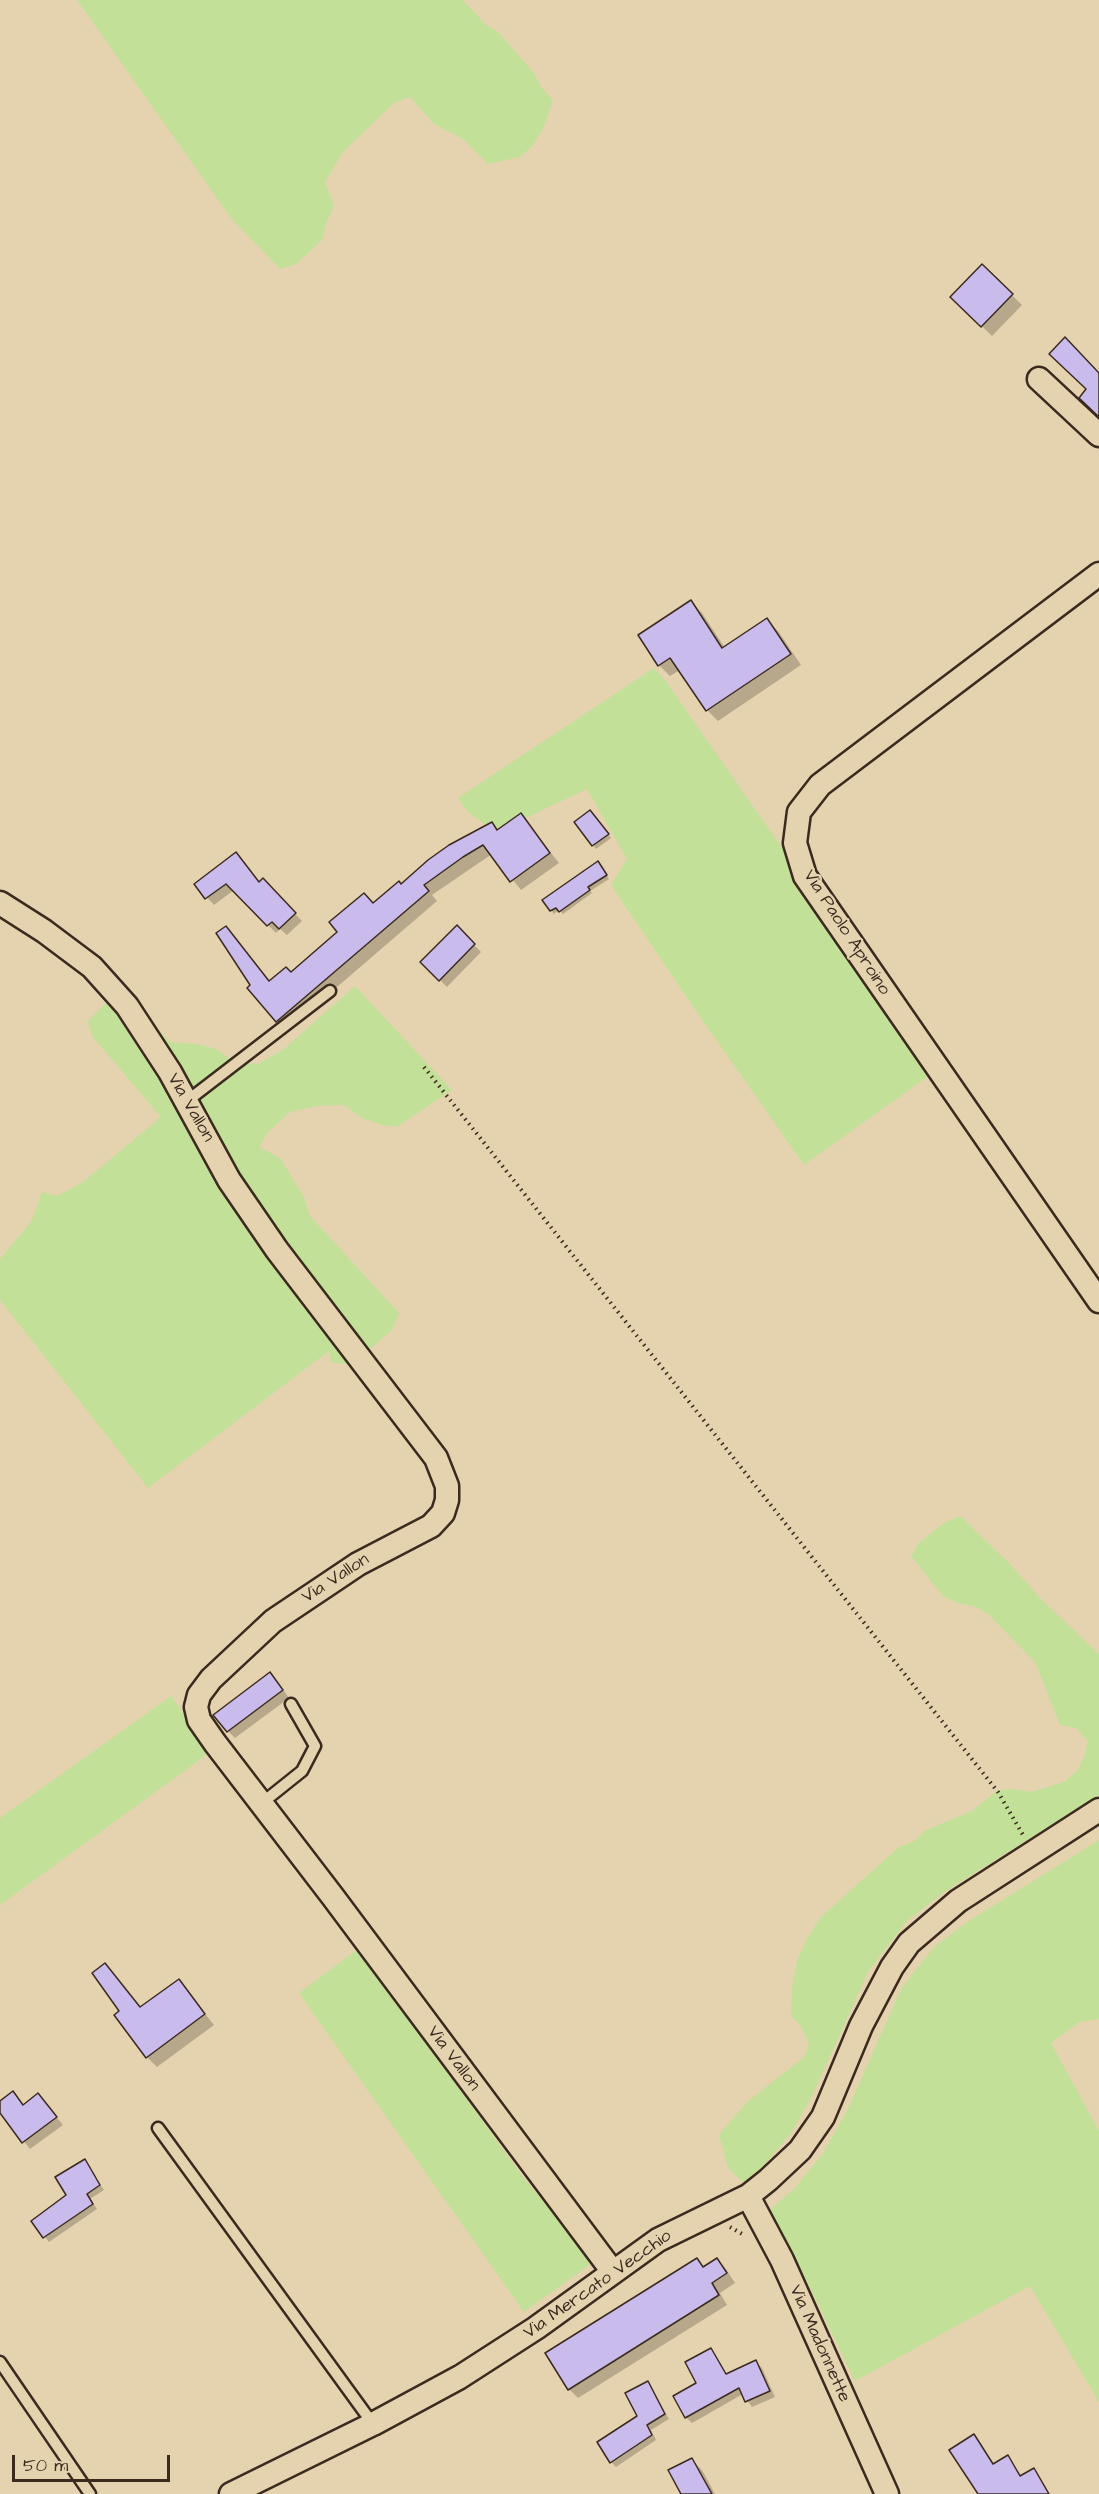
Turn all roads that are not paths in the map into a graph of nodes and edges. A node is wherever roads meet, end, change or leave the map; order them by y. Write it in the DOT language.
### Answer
graph roads {
  1 [pos="1039,379"];
  2 [pos="1099,435"];
  3 [pos="1099,574"];
  4 [pos="0,903"];
  5 [pos="330,992"];
  6 [pos="187,1101"];
  7 [pos="1099,1302"];
  8 [pos="291,1704"];
  9 [pos="262,1803"];
  10 [pos="1099,1810"];
  11 [pos="158,2128"];
  12 [pos="748,2196"];
  13 [pos="613,2272"];
  14 [pos="0,2362"];
  15 [pos="373,2424"];
  16 [pos="90,2494"];
  17 [pos="231,2494"];
  18 [pos="887,2494"];
  1 -- 2 [label="street"];
  3 -- 7 [label="street, Via Paolo Aproino"];
  4 -- 6 [label="street, Via Vallon"];
  5 -- 6 [label="lane"];
  6 -- 9 [label="street, Via Vallon"];
  8 -- 9 [label="lane"];
  9 -- 13 [label="street, Via Vallon"];
  10 -- 12 [label="street, Via Mercato Vecchio"];
  11 -- 15 [label="lane"];
  12 -- 13 [label="street, Via Mercato Vecchio"];
  12 -- 18 [label="street, Via Madonnette"];
  13 -- 15 [label="street, Via Mercato Vecchio"];
  14 -- 16 [label="lane"];
  15 -- 17 [label="street, Via Mercato Vecchio"];
}
